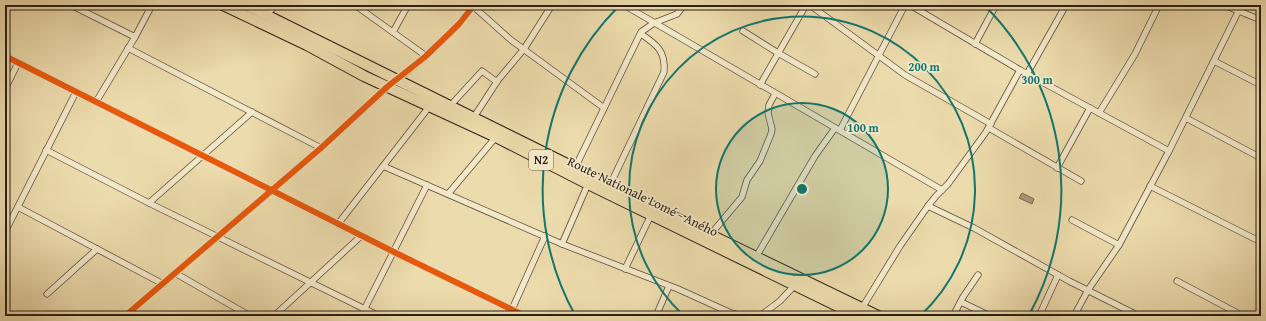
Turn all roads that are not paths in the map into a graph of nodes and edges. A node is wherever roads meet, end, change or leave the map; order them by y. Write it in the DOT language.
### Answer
graph roads {
  1 [pos="71,5"];
  2 [pos="152,5"];
  3 [pos="223,5"];
  4 [pos="246,5"];
  5 [pos="276,5"];
  6 [pos="355,5"];
  7 [pos="408,5"];
  8 [pos="552,5"];
  9 [pos="624,5"];
  10 [pos="684,5"];
  11 [pos="807,5"];
  12 [pos="905,5"];
  13 [pos="910,5"];
  14 [pos="996,5"];
  15 [pos="1066,5"];
  16 [pos="1159,5"];
  17 [pos="1224,5"];
  18 [pos="1235,5"];
  19 [pos="474,6"];
  20 [pos="1238,12"];
  21 [pos="266,15"];
  22 [pos="1261,20"];
  23 [pos="654,23"];
  24 [pos="393,32"];
  25 [pos="743,32"];
  26 [pos="641,34"];
  27 [pos="135,36"];
  28 [pos="975,44"];
  29 [pos="128,48"];
  30 [pos="524,49"];
  31 [pos="778,53"];
  32 [pos="5,56"];
  33 [pos="426,56"];
  34 [pos="878,56"];
  35 [pos="1214,61"];
  36 [pos="18,63"];
  37 [pos="1020,70"];
  38 [pos="815,74"];
  39 [pos="1027,74"];
  40 [pos="397,80"];
  41 [pos="497,82"];
  42 [pos="760,85"];
  43 [pos="1261,85"];
  44 [pos="387,87"];
  45 [pos="5,90"];
  46 [pos="76,92"];
  47 [pos="775,94"];
  48 [pos="96,102"];
  49 [pos="450,106"];
  50 [pos="429,107"];
  51 [pos="604,108"];
  52 [pos="1090,108"];
  53 [pos="252,112"];
  54 [pos="1099,113"];
  55 [pos="474,117"];
  56 [pos="1186,118"];
  57 [pos="990,126"];
  58 [pos="837,129"];
  59 [pos="496,137"];
  60 [pos="321,148"];
  61 [pos="46,150"];
  62 [pos="1169,151"];
  63 [pos="202,156"];
  64 [pos="1261,158"];
  65 [pos="383,166"];
  66 [pos="574,168"];
  67 [pos="1057,168"];
  68 [pos="1081,181"];
  69 [pos="588,184"];
  70 [pos="427,185"];
  71 [pos="610,185"];
  72 [pos="1150,186"];
  73 [pos="272,190"];
  74 [pos="942,190"];
  75 [pos="448,194"];
  76 [pos="149,203"];
  77 [pos="928,206"];
  78 [pos="18,207"];
  79 [pos="651,215"];
  80 [pos="1072,220"];
  81 [pos="338,224"];
  82 [pos="5,232"];
  83 [pos="710,235"];
  84 [pos="218,236"];
  85 [pos="361,236"];
  86 [pos="545,236"];
  87 [pos="1261,242"];
  88 [pos="562,244"];
  89 [pos="1119,244"];
  90 [pos="97,249"];
  91 [pos="394,252"];
  92 [pos="756,256"];
  93 [pos="625,269"];
  94 [pos="175,273"];
  95 [pos="1058,274"];
  96 [pos="978,275"];
  97 [pos="1177,281"];
  98 [pos="310,283"];
  99 [pos="163,284"];
  100 [pos="795,285"];
  101 [pos="669,286"];
  102 [pos="1088,290"];
  103 [pos="46,294"];
  104 [pos="961,302"];
  105 [pos="365,309"];
  106 [pos="512,310"];
  107 [pos="858,314"];
  108 [pos="125,316"];
  109 [pos="250,316"];
  110 [pos="274,316"];
  111 [pos="361,316"];
  112 [pos="379,316"];
  113 [pos="509,316"];
  114 [pos="525,316"];
  115 [pos="656,316"];
  116 [pos="743,316"];
  117 [pos="760,316"];
  118 [pos="878,316"];
  119 [pos="953,316"];
  120 [pos="990,316"];
  121 [pos="1039,316"];
  122 [pos="1074,316"];
  123 [pos="1139,316"];
  124 [pos="1243,316"];
  1 -- 27 [label="street"];
  2 -- 27 [label="street"];
  3 -- 44 [label="highway, Route Nationale Lomé - Aného / N2"];
  4 -- 21 [label="highway, Route Nationale Lomé - Aného / N2"];
  5 -- 21 [label="street"];
  6 -- 24 [label="street"];
  7 -- 24 [label="street"];
  8 -- 30 [label="street"];
  9 -- 23 [label="street"];
  10 -- 23 [label="street"];
  11 -- 31 [label="street"];
  11 -- 34 [label="street"];
  12 -- 34 [label="street"];
  13 -- 28 [label="street"];
  14 -- 28 [label="street"];
  15 -- 39 [label="street"];
  16 -- 54 [label="street"];
  17 -- 20 [label="street"];
  18 -- 20 [label="street"];
  19 -- 30 [label="street"];
  19 -- 33 [label="street"];
  20 -- 22 [label="street"];
  20 -- 35 [label="street"];
  21 -- 40 [label="highway, Route Nationale Lomé - Aného / N2"];
  23 -- 26 [label="street"];
  23 -- 42 [label="street"];
  24 -- 33 [label="street"];
  25 -- 31 [label="street"];
  26 -- 51 [label="street"];
  26 -- 71 [label="street"];
  27 -- 29 [label="street"];
  28 -- 37 [label="street"];
  29 -- 48 [label="street"];
  29 -- 53 [label="street"];
  30 -- 41 [label="street"];
  30 -- 51 [label="street"];
  31 -- 38 [label="street"];
  31 -- 42 [label="street"];
  32 -- 36 [label="street"];
  33 -- 40 [label="street"];
  34 -- 57 [label="street"];
  34 -- 58 [label="street"];
  35 -- 43 [label="street"];
  35 -- 56 [label="street"];
  36 -- 45 [label="street"];
  36 -- 46 [label="street"];
  37 -- 39 [label="street"];
  37 -- 57 [label="street"];
  39 -- 52 [label="street"];
  40 -- 44 [label="street"];
  40 -- 49 [label="highway, Route Nationale Lomé - Aného / N2"];
  41 -- 49 [label="street"];
  41 -- 55 [label="street"];
  42 -- 47 [label="street"];
  44 -- 50 [label="highway, Route Nationale Lomé - Aného / N2"];
  44 -- 60 [label="street"];
  46 -- 48 [label="street"];
  46 -- 61 [label="street"];
  47 -- 58 [label="street"];
  47 -- 83 [label="street"];
  48 -- 63 [label="street"];
  49 -- 55 [label="highway, Route Nationale Lomé - Aného / N2"];
  50 -- 59 [label="highway, Route Nationale Lomé - Aného / N2"];
  50 -- 65 [label="street"];
  51 -- 66 [label="street"];
  52 -- 54 [label="street"];
  52 -- 67 [label="street"];
  53 -- 60 [label="street"];
  53 -- 63 [label="street"];
  54 -- 62 [label="street"];
  55 -- 66 [label="highway, Route Nationale Lomé - Aného / N2"];
  56 -- 62 [label="street"];
  56 -- 64 [label="street"];
  57 -- 67 [label="street"];
  57 -- 74 [label="street"];
  58 -- 74 [label="street"];
  58 -- 92 [label="street"];
  59 -- 69 [label="highway, Route Nationale Lomé - Aného / N2"];
  59 -- 75 [label="street"];
  60 -- 73 [label="street"];
  61 -- 76 [label="street"];
  61 -- 78 [label="street"];
  62 -- 72 [label="street"];
  63 -- 73 [label="street"];
  63 -- 76 [label="street"];
  65 -- 70 [label="street"];
  65 -- 81 [label="street"];
  66 -- 71 [label="highway, Route Nationale Lomé - Aného / N2"];
  67 -- 68 [label="street"];
  69 -- 79 [label="highway, Route Nationale Lomé - Aného / N2"];
  69 -- 88 [label="street"];
  70 -- 75 [label="street"];
  70 -- 91 [label="street"];
  71 -- 83 [label="highway, Route Nationale Lomé - Aného / N2"];
  72 -- 87 [label="street"];
  72 -- 89 [label="street"];
  73 -- 81 [label="street"];
  73 -- 84 [label="street"];
  74 -- 77 [label="street"];
  75 -- 86 [label="street"];
  76 -- 84 [label="street"];
  77 -- 95 [label="street"];
  77 -- 107 [label="street"];
  78 -- 82 [label="street"];
  78 -- 90 [label="street"];
  79 -- 93 [label="street"];
  79 -- 100 [label="highway, Route Nationale Lomé - Aného / N2"];
  80 -- 89 [label="street"];
  81 -- 85 [label="street"];
  83 -- 92 [label="highway, Route Nationale Lomé - Aného / N2"];
  84 -- 94 [label="street"];
  84 -- 98 [label="street"];
  85 -- 91 [label="street"];
  85 -- 98 [label="street"];
  86 -- 88 [label="street"];
  86 -- 106 [label="street"];
  88 -- 93 [label="street"];
  89 -- 102 [label="street"];
  90 -- 99 [label="street"];
  90 -- 103 [label="street"];
  91 -- 105 [label="street"];
  91 -- 106 [label="street"];
  92 -- 107 [label="highway, Route Nationale Lomé - Aného / N2"];
  93 -- 101 [label="street"];
  94 -- 99 [label="street"];
  94 -- 109 [label="street"];
  95 -- 102 [label="street"];
  95 -- 121 [label="street"];
  96 -- 104 [label="street"];
  97 -- 124 [label="street"];
  98 -- 105 [label="street"];
  98 -- 110 [label="street"];
  99 -- 108 [label="street"];
  100 -- 107 [label="highway, Route Nationale Lomé - Aného / N2"];
  100 -- 117 [label="street"];
  101 -- 115 [label="street"];
  101 -- 116 [label="street"];
  102 -- 122 [label="street"];
  102 -- 123 [label="street"];
  104 -- 119 [label="street"];
  104 -- 120 [label="street"];
  105 -- 111 [label="street"];
  105 -- 112 [label="street"];
  106 -- 113 [label="street"];
  106 -- 114 [label="street"];
  107 -- 118 [label="highway, Route Nationale Lomé - Aného / N2"];
}
